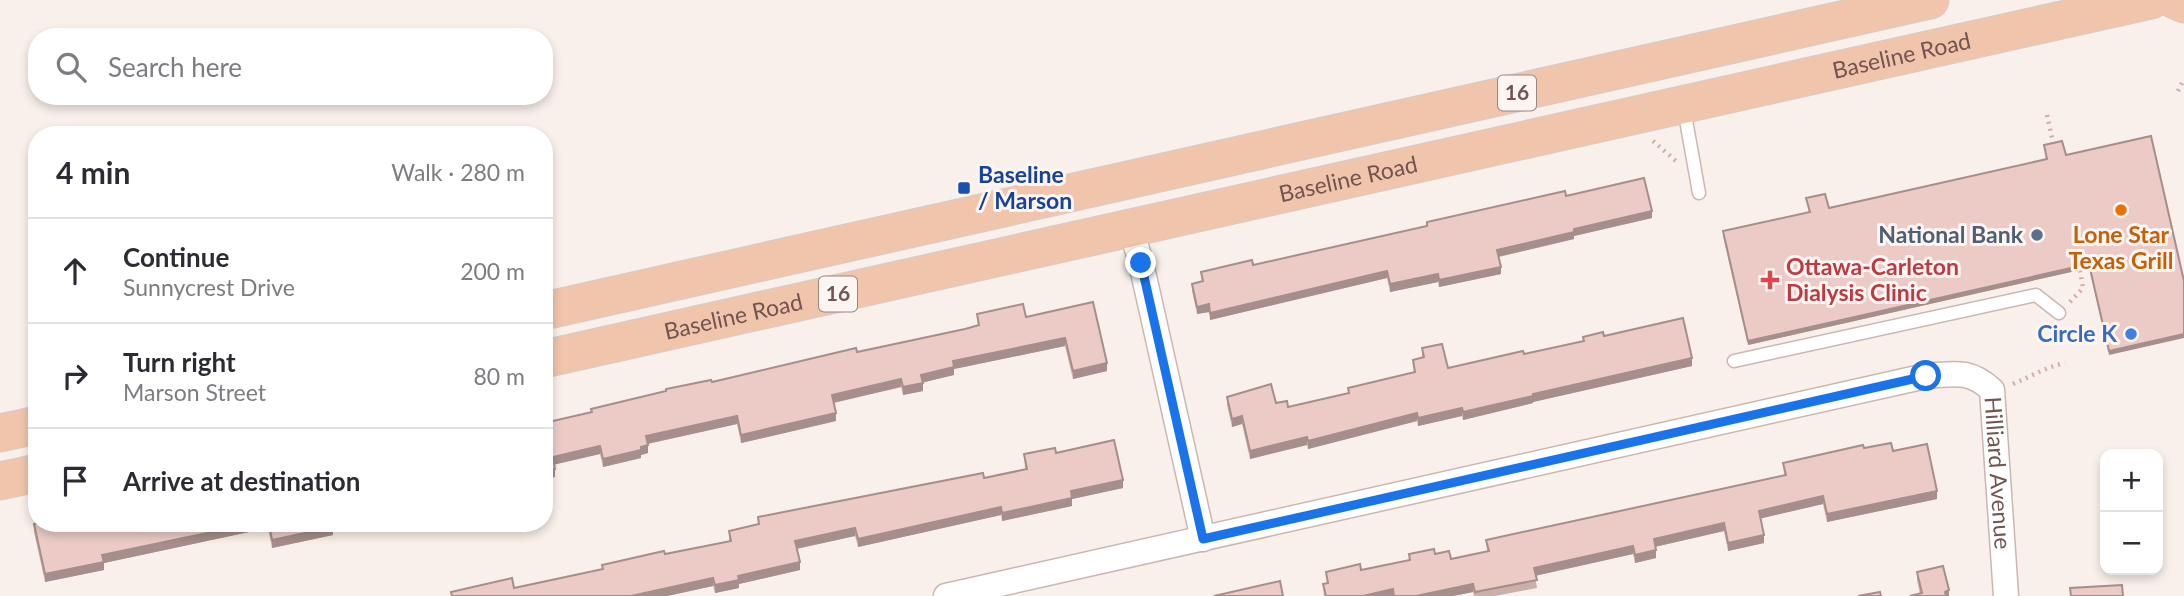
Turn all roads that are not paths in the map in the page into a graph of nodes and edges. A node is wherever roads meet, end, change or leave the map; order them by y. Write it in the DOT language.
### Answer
graph roads {
  1 [pos="1930,0"];
  2 [pos="2151,0"];
  3 [pos="2175,0"];
  4 [pos="2184,4"];
  5 [pos="1684,105"];
  6 [pos="1699,193"];
  7 [pos="1131,228"];
  8 [pos="553,309"];
  9 [pos="2059,313"];
  10 [pos="553,357"];
  11 [pos="1734,361"];
  12 [pos="28,427"];
  13 [pos="0,433"];
  14 [pos="28,475"];
  15 [pos="0,481"];
  16 [pos="1203,539"];
  17 [pos="946,596"];
  18 [pos="2006,596"];
  1 -- 8 [label="main road, Baseline Road / 16"];
  2 -- 5 [label="main road, Baseline Road / 16"];
  3 -- 4 [label="main road"];
  5 -- 6 [label="lane"];
  5 -- 7 [label="main road, Baseline Road / 16"];
  7 -- 10 [label="main road, Baseline Road / 16"];
  7 -- 16 [label="street"];
  9 -- 11 [label="lane"];
  12 -- 13 [label="main road"];
  14 -- 15 [label="main road"];
  16 -- 17 [label="street"];
  16 -- 18 [label="street, Hilliard Avenue"];
}
